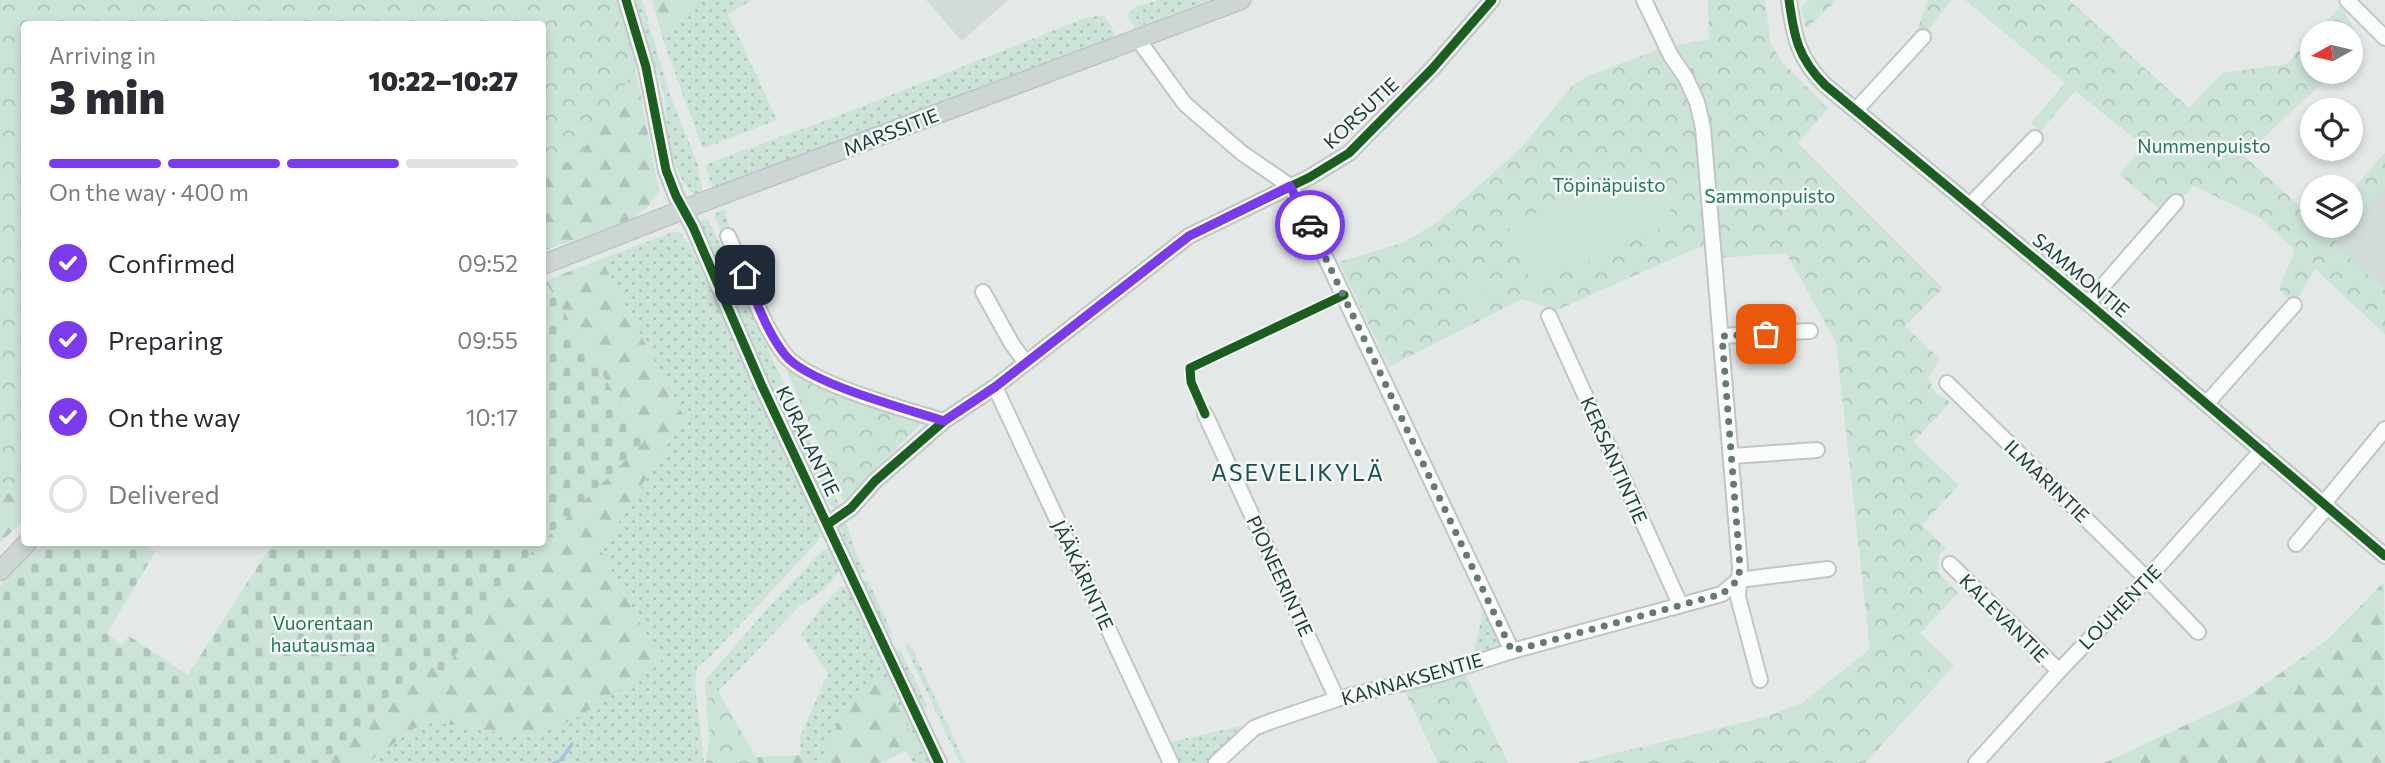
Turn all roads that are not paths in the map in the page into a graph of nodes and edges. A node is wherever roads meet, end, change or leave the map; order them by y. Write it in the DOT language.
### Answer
graph roads {
  1 [pos="626,0"];
  2 [pos="1241,0"];
  3 [pos="1492,0"];
  4 [pos="1644,0"];
  5 [pos="1789,0"];
  6 [pos="2347,0"];
  7 [pos="1923,37"];
  8 [pos="1137,38"];
  9 [pos="2385,38"];
  10 [pos="1856,110"];
  11 [pos="2035,138"];
  12 [pos="1290,186"];
  13 [pos="2176,202"];
  14 [pos="1970,205"];
  15 [pos="684,209"];
  16 [pos="728,236"];
  17 [pos="546,263"];
  18 [pos="983,292"];
  19 [pos="2088,303"];
  20 [pos="2294,305"];
  21 [pos="1549,316"];
  22 [pos="1810,331"];
  23 [pos="1722,336"];
  24 [pos="1025,362"];
  25 [pos="1947,383"];
  26 [pos="995,387"];
  27 [pos="2207,403"];
  28 [pos="1205,414"];
  29 [pos="944,421"];
  30 [pos="2385,429"];
  31 [pos="1817,450"];
  32 [pos="2262,450"];
  33 [pos="1732,457"];
  34 [pos="2326,505"];
  35 [pos="828,524"];
  36 [pos="2296,544"];
  37 [pos="24,546"];
  38 [pos="2385,556"];
  39 [pos="1950,564"];
  40 [pos="1828,569"];
  41 [pos="0,571"];
  42 [pos="2147,579"];
  43 [pos="1738,580"];
  44 [pos="1680,604"];
  45 [pos="2198,632"];
  46 [pos="1512,651"];
  47 [pos="2059,671"];
  48 [pos="1760,680"];
  49 [pos="1337,699"];
  50 [pos="939,763"];
  51 [pos="1171,763"];
  52 [pos="1216,763"];
  53 [pos="1976,763"];
  1 -- 15 [label="street, KURALANTIE"];
  2 -- 8 [label="main road, MARSSITIE"];
  3 -- 12 [label="street, KORSUTIE"];
  4 -- 23 [label="street"];
  5 -- 10 [label="street, SAMMONTIE"];
  6 -- 9 [label="street"];
  7 -- 10 [label="street"];
  8 -- 12 [label="street"];
  8 -- 15 [label="main road, MARSSITIE"];
  10 -- 14 [label="street, SAMMONTIE"];
  11 -- 14 [label="street"];
  12 -- 24 [label="street, KORSUTIE"];
  12 -- 46 [label="street"];
  13 -- 19 [label="street"];
  14 -- 19 [label="street, SAMMONTIE"];
  15 -- 17 [label="main road, MARSSITIE"];
  15 -- 35 [label="street, KURALANTIE"];
  16 -- 29 [label="street"];
  18 -- 24 [label="street"];
  19 -- 27 [label="street, SAMMONTIE"];
  20 -- 27 [label="street"];
  21 -- 44 [label="street, KERSANTINTIE"];
  22 -- 23 [label="street"];
  23 -- 33 [label="street"];
  24 -- 26 [label="street, KORSUTIE"];
  25 -- 42 [label="street, ILMARINTIE"];
  26 -- 29 [label="street, KORSUTIE"];
  26 -- 51 [label="street, JÄÄKÄRINTIE"];
  27 -- 32 [label="street, SAMMONTIE"];
  28 -- 49 [label="street, PIONEERINTIE"];
  29 -- 35 [label="street, KORSUTIE"];
  30 -- 34 [label="street"];
  31 -- 33 [label="street"];
  32 -- 34 [label="street, SAMMONTIE"];
  32 -- 42 [label="street, LOUHENTIE"];
  33 -- 43 [label="street"];
  34 -- 36 [label="street"];
  34 -- 38 [label="street, SAMMONTIE"];
  35 -- 50 [label="street, KURALANTIE"];
  37 -- 41 [label="main road"];
  39 -- 47 [label="street, KALEVANTIE"];
  40 -- 43 [label="street"];
  42 -- 45 [label="street, ILMARINTIE"];
  42 -- 47 [label="street, LOUHENTIE"];
  43 -- 44 [label="street, KANNAKSENTIE"];
  43 -- 48 [label="street"];
  44 -- 46 [label="street, KANNAKSENTIE"];
  46 -- 49 [label="street, KANNAKSENTIE"];
  47 -- 53 [label="street, LOUHENTIE"];
  49 -- 52 [label="street, KANNAKSENTIE"];
}
